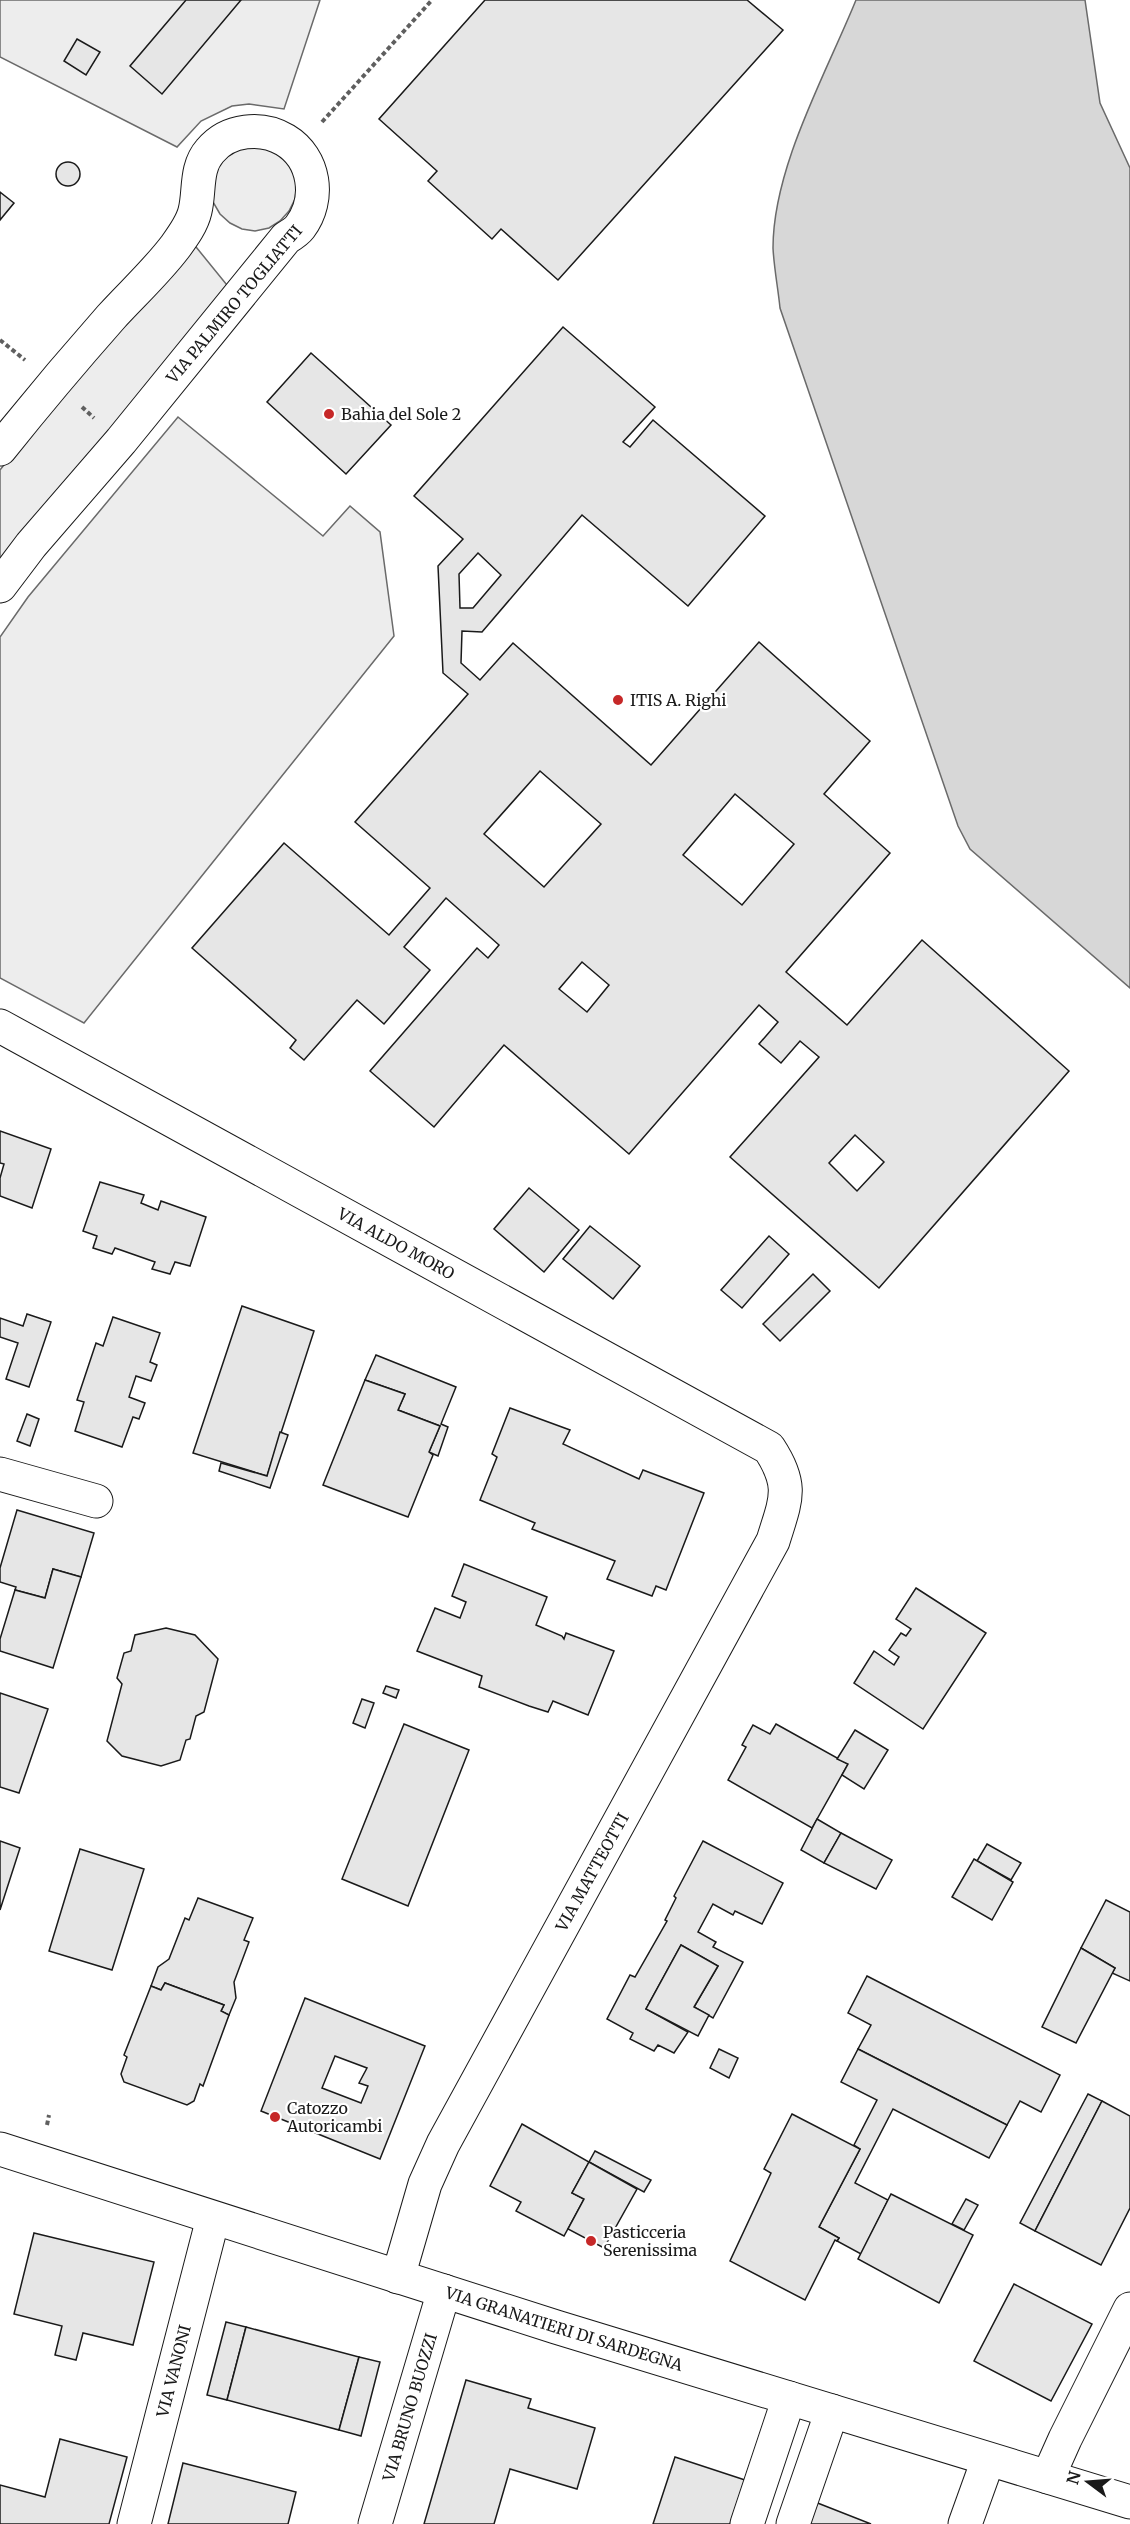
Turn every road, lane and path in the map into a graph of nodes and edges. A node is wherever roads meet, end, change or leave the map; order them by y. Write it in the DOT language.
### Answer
graph roads {
  1 [pos="432,0"];
  2 [pos="297,149"];
  3 [pos="0,340"];
  4 [pos="46,376"];
  5 [pos="121,441"];
  6 [pos="0,449"];
  7 [pos="0,586"];
  8 [pos="0,1026"];
  9 [pos="783,1469"];
  10 [pos="0,1474"];
  11 [pos="96,1501"];
  12 [pos="0,2149"];
  13 [pos="213,2218"];
  14 [pos="398,2277"];
  15 [pos="444,2291"];
  16 [pos="1130,2309"];
  17 [pos="789,2398"];
  18 [pos="832,2411"];
  19 [pos="988,2460"];
  20 [pos="1048,2477"];
  21 [pos="1130,2502"];
  22 [pos="134,2524"];
  23 [pos="375,2524"];
  24 [pos="747,2524"];
  25 [pos="793,2524"];
  26 [pos="965,2524"];
  1 -- 2 [label="path"];
  2 -- 4 [label="street"];
  2 -- 5 [label="street, VIA PALMIRO TOGLIATTI"];
  3 -- 4 [label="path"];
  4 -- 5 [label="path"];
  4 -- 6 [label="street"];
  5 -- 7 [label="street, VIA PALMIRO TOGLIATTI"];
  8 -- 9 [label="street, VIA ALDO MORO"];
  9 -- 14 [label="street, VIA MATTEOTTI"];
  10 -- 11 [label="street"];
  12 -- 13 [label="street, VIA GRANATIERI DI SARDEGNA"];
  13 -- 14 [label="street, VIA GRANATIERI DI SARDEGNA"];
  13 -- 22 [label="street, VIA VANONI"];
  14 -- 15 [label="street, VIA GRANATIERI DI SARDEGNA"];
  15 -- 17 [label="street, VIA GRANATIERI DI SARDEGNA"];
  15 -- 23 [label="street, VIA BRUNO BUOZZI"];
  16 -- 20 [label="street"];
  17 -- 18 [label="street, VIA GRANATIERI DI SARDEGNA"];
  17 -- 24 [label="street"];
  18 -- 19 [label="street, VIA GRANATIERI DI SARDEGNA"];
  18 -- 25 [label="street"];
  19 -- 20 [label="street, VIA GRANATIERI DI SARDEGNA"];
  19 -- 26 [label="street"];
  20 -- 21 [label="street, VIA GRANATIERI DI SARDEGNA"];
}
